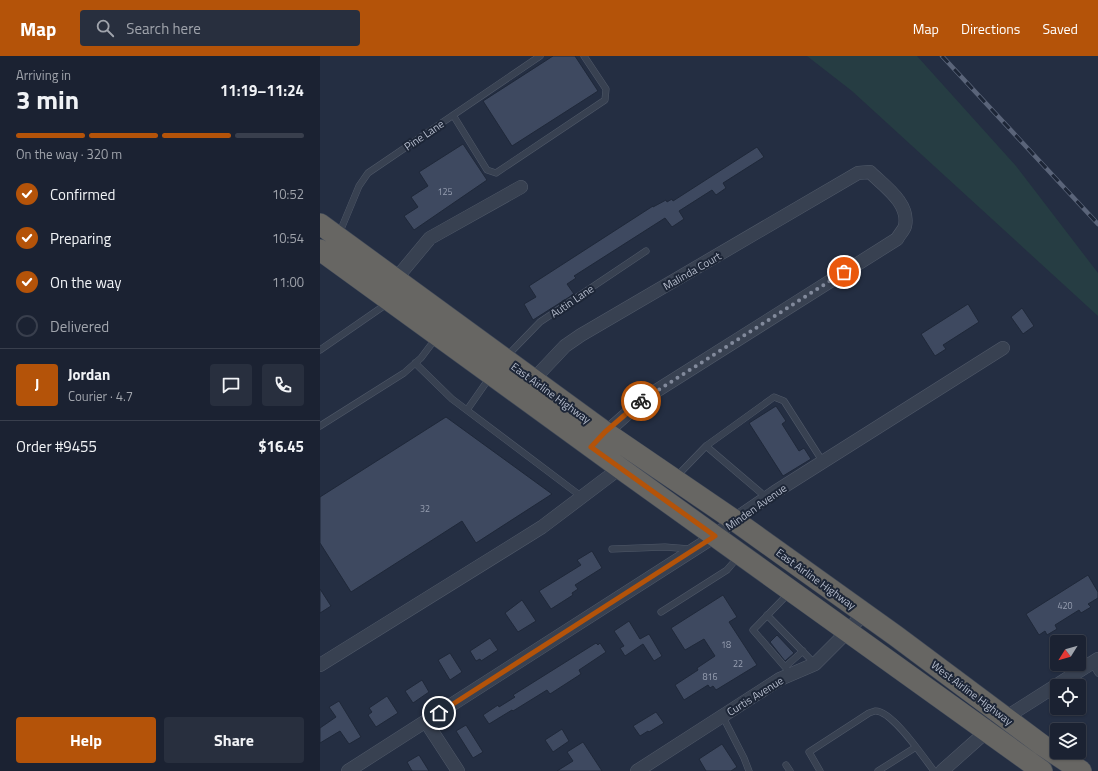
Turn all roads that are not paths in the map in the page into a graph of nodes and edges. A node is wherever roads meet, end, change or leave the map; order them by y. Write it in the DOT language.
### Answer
graph roads {
  1 [pos="540,56"];
  2 [pos="584,56"];
  3 [pos="453,115"];
  4 [pos="521,187"];
  5 [pos="320,224"];
  6 [pos="338,238"];
  7 [pos="320,250"];
  8 [pos="646,251"];
  9 [pos="395,280"];
  10 [pos="391,301"];
  11 [pos="438,335"];
  12 [pos="1003,348"];
  13 [pos="320,350"];
  14 [pos="415,363"];
  15 [pos="498,366"];
  16 [pos="533,380"];
  17 [pos="467,410"];
  18 [pos="320,426"];
  19 [pos="598,440"];
  20 [pos="706,446"];
  21 [pos="823,462"];
  22 [pos="620,468"];
  23 [pos="674,479"];
  24 [pos="582,497"];
  25 [pos="767,498"];
  26 [pos="734,520"];
  27 [pos="715,536"];
  28 [pos="612,549"];
  29 [pos="694,550"];
  30 [pos="741,554"];
  31 [pos="791,590"];
  32 [pos="661,612"];
  33 [pos="864,613"];
  34 [pos="767,616"];
  35 [pos="848,631"];
  36 [pos="802,651"];
  37 [pos="815,664"];
  38 [pos="320,665"];
  39 [pos="1096,665"];
  40 [pos="788,671"];
  41 [pos="723,716"];
  42 [pos="1005,718"];
  43 [pos="426,722"];
  44 [pos="987,731"];
  45 [pos="916,747"];
  46 [pos="786,765"];
  47 [pos="348,771"];
  48 [pos="458,771"];
  49 [pos="637,771"];
  50 [pos="750,771"];
  51 [pos="790,771"];
  52 [pos="820,771"];
  53 [pos="878,771"];
  54 [pos="934,771"];
  55 [pos="942,771"];
  56 [pos="1042,771"];
  57 [pos="1080,771"];
  1 -- 3 [label="lane, Pine Lane"];
  2 -- 3 [label="lane"];
  3 -- 6 [label="lane, Pine Lane"];
  4 -- 9 [label="street"];
  5 -- 6 [label="highway, East Airline Highway"];
  6 -- 9 [label="highway, East Airline Highway"];
  7 -- 10 [label="highway, East Airline Highway"];
  8 -- 15 [label="lane, Autin Lane"];
  9 -- 10 [label="street"];
  9 -- 15 [label="highway, East Airline Highway"];
  10 -- 11 [label="highway, East Airline Highway"];
  10 -- 13 [label="lane"];
  11 -- 14 [label="lane"];
  11 -- 15 [label="highway, East Airline Highway"];
  12 -- 21 [label="street, Minden Avenue"];
  14 -- 17 [label="lane"];
  14 -- 18 [label="lane"];
  15 -- 16 [label="highway, East Airline Highway"];
  15 -- 17 [label="lane, Autin Lane"];
  15 -- 19 [label="highway, East Airline Highway"];
  16 -- 19 [label="highway, East Airline Highway"];
  16 -- 19 [label="street, Malinda Court"];
  17 -- 24 [label="lane"];
  19 -- 22 [label="highway, East Airline Highway"];
  19 -- 23 [label="highway, East Airline Highway"];
  20 -- 21 [label="lane"];
  20 -- 23 [label="lane"];
  20 -- 25 [label="lane"];
  21 -- 25 [label="street, Minden Avenue"];
  22 -- 24 [label="street"];
  22 -- 27 [label="highway, East Airline Highway"];
  23 -- 26 [label="highway, East Airline Highway"];
  24 -- 38 [label="street"];
  25 -- 26 [label="street, Minden Avenue"];
  26 -- 27 [label="street, Minden Avenue"];
  26 -- 33 [label="highway, East Airline Highway"];
  27 -- 29 [label="street, Minden Avenue"];
  27 -- 30 [label="highway, East Airline Highway"];
  28 -- 29 [label="lane"];
  29 -- 43 [label="street, Minden Avenue"];
  30 -- 31 [label="highway, East Airline Highway"];
  30 -- 32 [label="lane"];
  31 -- 34 [label="lane"];
  31 -- 35 [label="highway, East Airline Highway"];
  33 -- 35 [label="street, Curtis Avenue"];
  33 -- 42 [label="highway, West Airline Highway"];
  34 -- 36 [label="lane"];
  34 -- 40 [label="lane"];
  35 -- 37 [label="street, Curtis Avenue"];
  35 -- 44 [label="highway, West Airline Highway"];
  36 -- 37 [label="lane"];
  36 -- 40 [label="lane"];
  37 -- 40 [label="street, Curtis Avenue"];
  39 -- 42 [label="street"];
  40 -- 41 [label="street, Curtis Avenue"];
  41 -- 49 [label="street, Curtis Avenue"];
  41 -- 50 [label="lane"];
  42 -- 44 [label="street"];
  42 -- 57 [label="highway, West Airline Highway"];
  43 -- 47 [label="street, Minden Avenue"];
  43 -- 48 [label="street"];
  44 -- 55 [label="street"];
  44 -- 56 [label="highway, West Airline Highway"];
  45 -- 52 [label="lane"];
  45 -- 53 [label="lane"];
  45 -- 54 [label="lane"];
  46 -- 51 [label="lane"];
}
